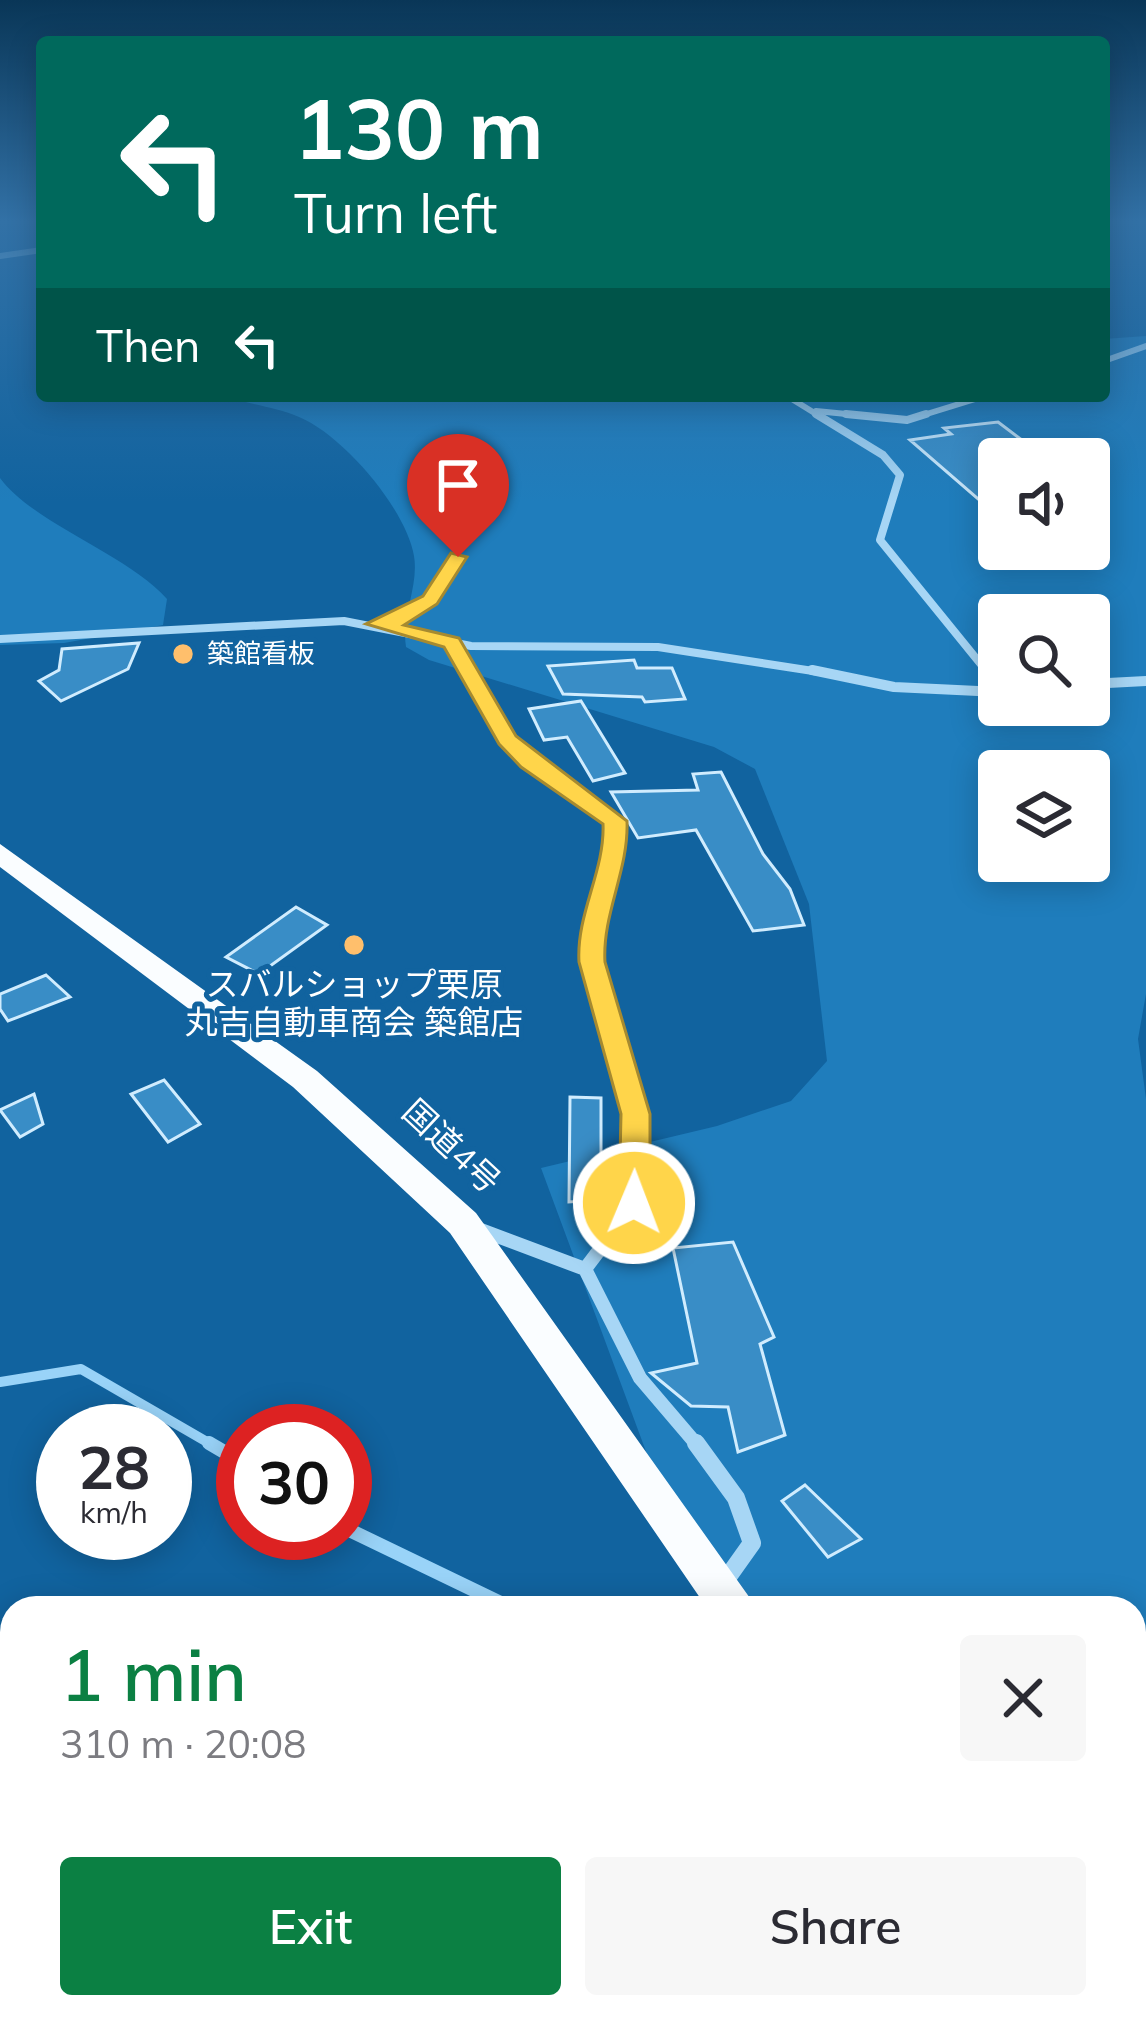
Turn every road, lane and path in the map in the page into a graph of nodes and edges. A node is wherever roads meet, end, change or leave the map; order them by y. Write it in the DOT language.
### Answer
graph roads {
  1 [pos="1146,346"];
  2 [pos="1110,359"];
  3 [pos="796,402"];
  4 [pos="966,402"];
  5 [pos="808,410"];
  6 [pos="458,557"];
  7 [pos="376,624"];
  8 [pos="0,639"];
  9 [pos="452,642"];
  10 [pos="978,663"];
  11 [pos="1146,681"];
  12 [pos="1110,683"];
  13 [pos="978,689"];
  14 [pos="0,853"];
  15 [pos="463,1223"];
  16 [pos="585,1269"];
  17 [pos="726,1596"];
  18 [pos="728,1596"];
  1 -- 2 [label="street"];
  3 -- 5 [label="street"];
  4 -- 5 [label="street"];
  5 -- 10 [label="street"];
  6 -- 7 [label="lane"];
  7 -- 8 [label="street"];
  7 -- 9 [label="street"];
  9 -- 13 [label="street"];
  9 -- 16 [label="street"];
  11 -- 12 [label="street"];
  14 -- 15 [label="highway, 国道4号"];
  15 -- 16 [label="street"];
  15 -- 17 [label="highway, 国道4号"];
  16 -- 18 [label="street"];
}
